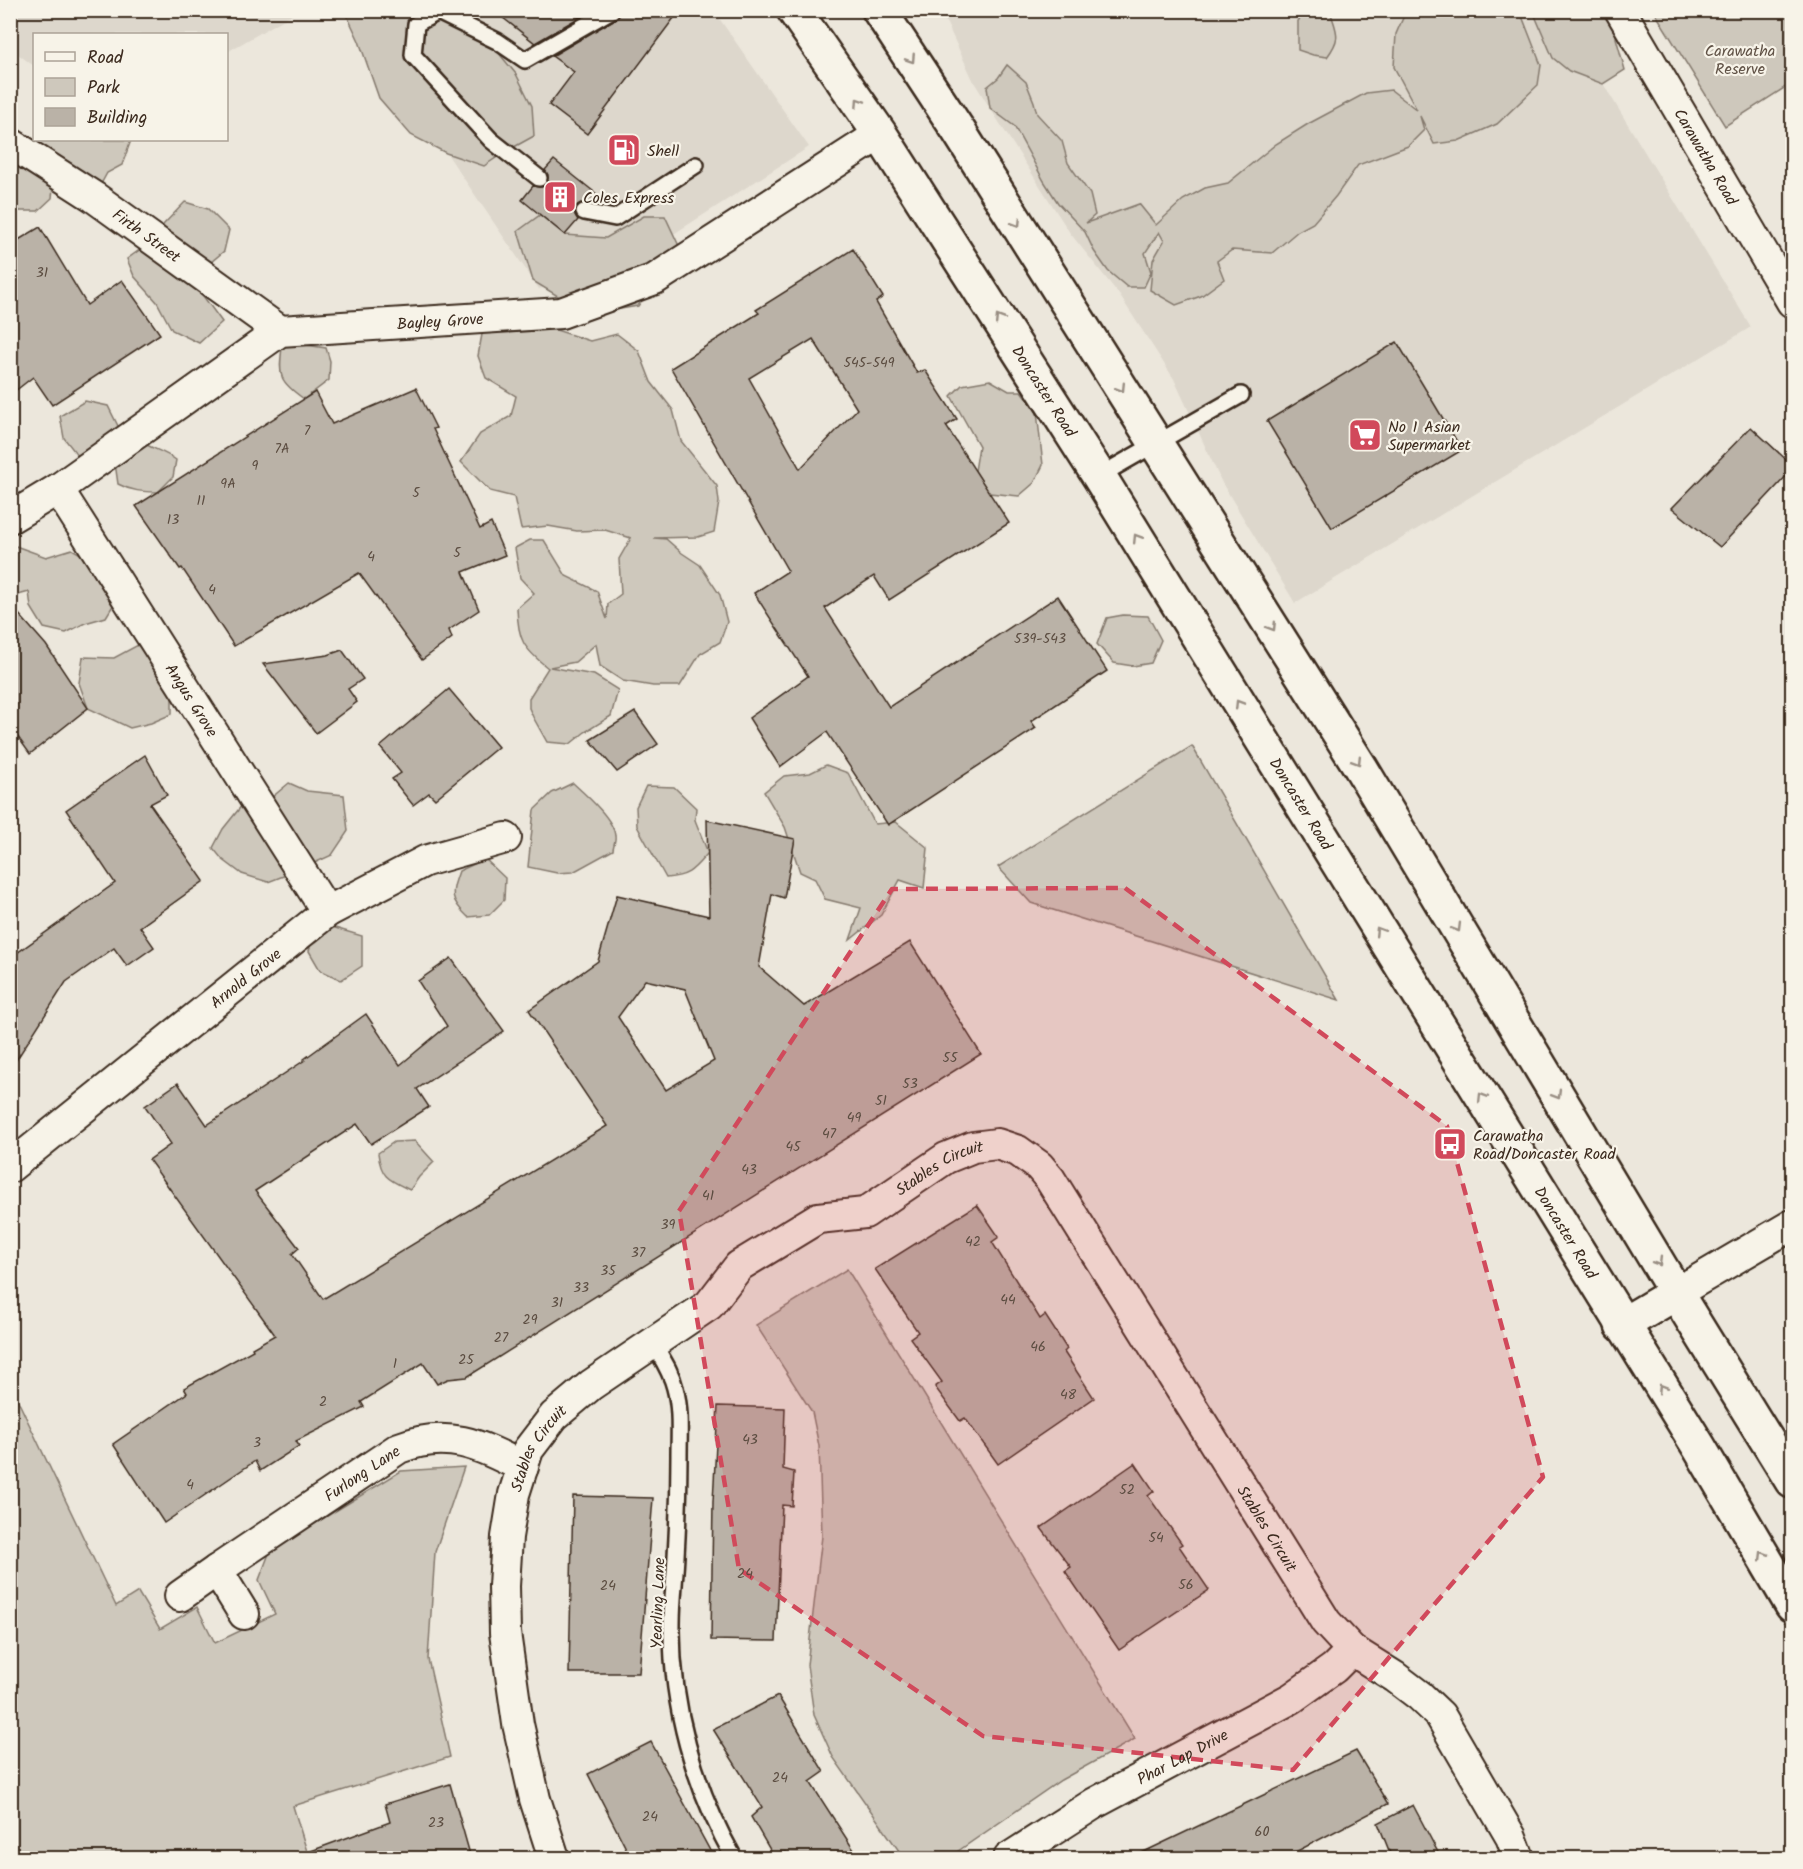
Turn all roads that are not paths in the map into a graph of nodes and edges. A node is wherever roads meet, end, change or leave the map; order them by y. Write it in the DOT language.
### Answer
graph roads {
  1 [pos="612,10"];
  2 [pos="794,10"];
  3 [pos="879,10"];
  4 [pos="1620,10"];
  5 [pos="880,134"];
  6 [pos="10,143"];
  7 [pos="696,165"];
  8 [pos="539,178"];
  9 [pos="584,212"];
  10 [pos="1792,302"];
  11 [pos="280,331"];
  12 [pos="1241,395"];
  13 [pos="1155,443"];
  14 [pos="1099,476"];
  15 [pos="58,489"];
  16 [pos="10,518"];
  17 [pos="506,838"];
  18 [pos="327,912"];
  19 [pos="10,1167"];
  20 [pos="1792,1226"];
  21 [pos="1676,1293"];
  22 [pos="1622,1325"];
  23 [pos="653,1343"];
  24 [pos="523,1467"];
  25 [pos="1792,1481"];
  26 [pos="217,1570"];
  27 [pos="180,1596"];
  28 [pos="1792,1605"];
  29 [pos="244,1614"];
  30 [pos="1352,1650"];
  31 [pos="554,1858"];
  32 [pos="734,1858"];
  33 [pos="1009,1858"];
  34 [pos="1519,1858"];
  1 -- 8 [label="lane"];
  5 -- 2 [label="main road, Doncaster Road, one-way"];
  3 -- 13 [label="main road, one-way"];
  4 -- 10 [label="street, Carawatha Road"];
  5 -- 11 [label="street, Bayley Grove"];
  14 -- 5 [label="main road, Doncaster Road, one-way"];
  6 -- 11 [label="street, Firth Street"];
  7 -- 9 [label="lane"];
  11 -- 15 [label="street"];
  12 -- 13 [label="lane"];
  13 -- 14 [label="lane"];
  13 -- 21 [label="main road, one-way"];
  22 -- 14 [label="main road, Doncaster Road, one-way"];
  15 -- 16 [label="street"];
  15 -- 18 [label="street, Angus Grove"];
  17 -- 18 [label="street, Arnold Grove"];
  18 -- 19 [label="street, Arnold Grove"];
  20 -- 21 [label="street"];
  21 -- 22 [label="main road"];
  21 -- 25 [label="main road"];
  28 -- 22 [label="main road, Doncaster Road, one-way"];
  23 -- 24 [label="street, Stables Circuit"];
  23 -- 30 [label="street, Stables Circuit"];
  23 -- 32 [label="lane, Yearling Lane"];
  24 -- 26 [label="street, Furlong Lane"];
  24 -- 31 [label="street, Stables Circuit"];
  26 -- 27 [label="street, Furlong Lane"];
  26 -- 29 [label="street"];
  30 -- 33 [label="street, Phar Lap Drive"];
  30 -- 34 [label="street, Stables Circuit"];
}
